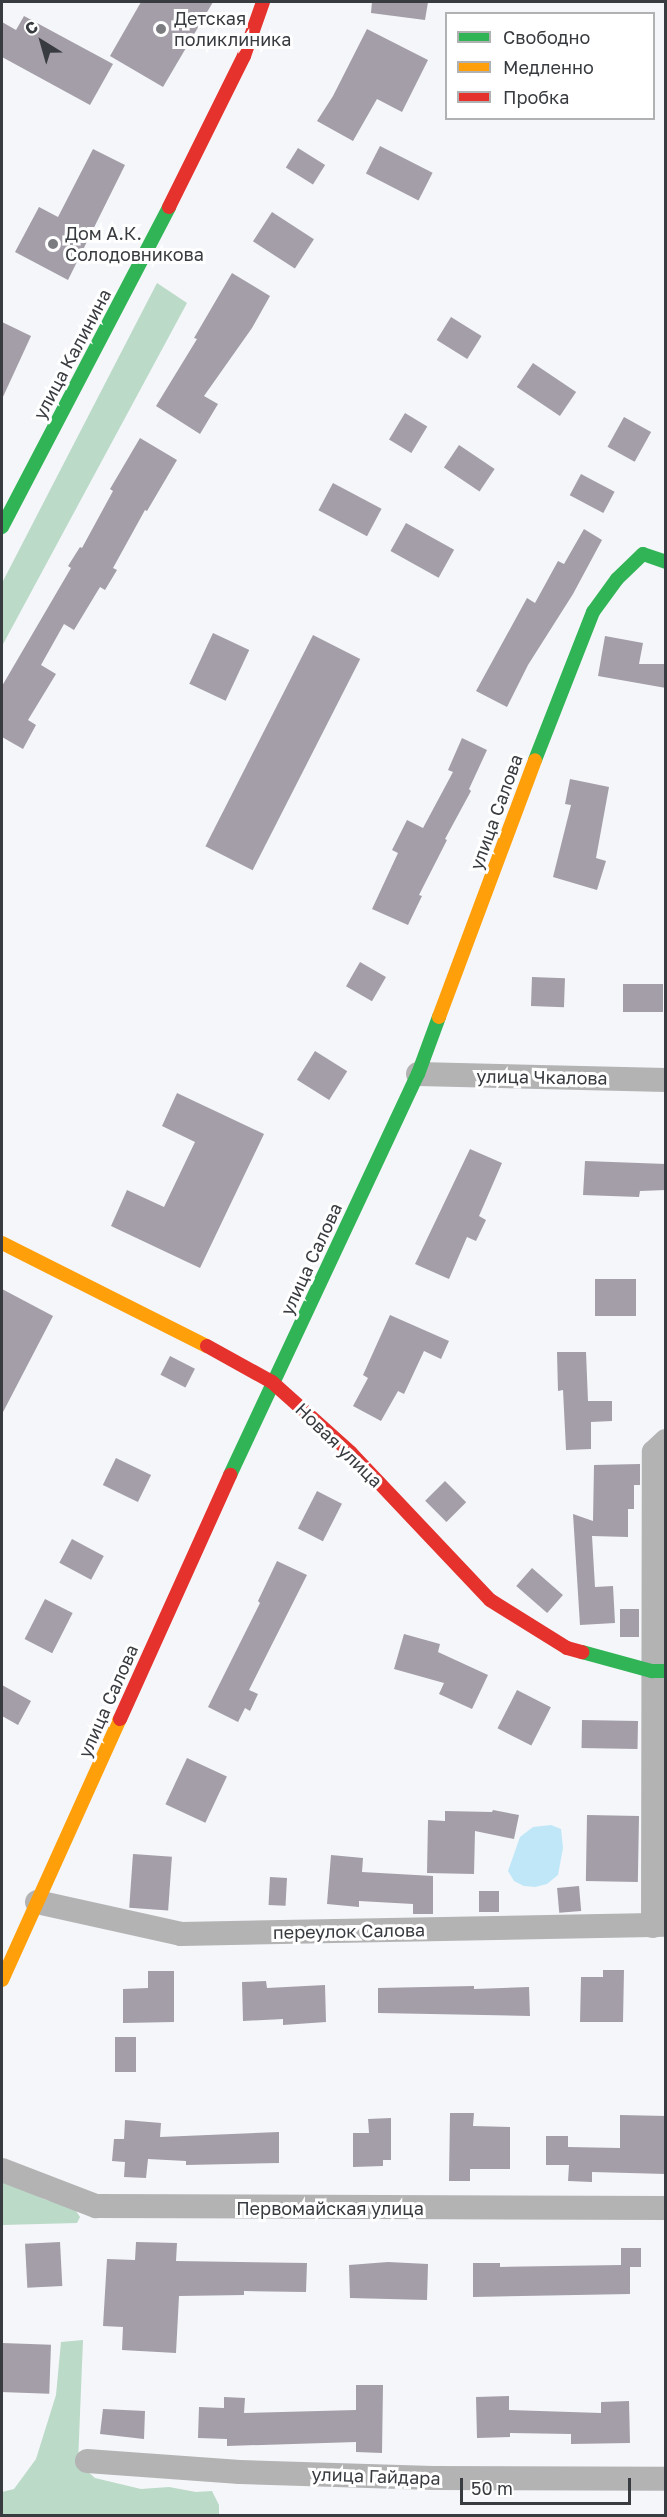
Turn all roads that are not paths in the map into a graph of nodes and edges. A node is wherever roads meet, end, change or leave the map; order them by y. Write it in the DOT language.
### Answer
graph roads {
  1 [pos="263,2"];
  2 [pos="2,527"];
  3 [pos="666,562"];
  4 [pos="418,1074"];
  5 [pos="666,1080"];
  6 [pos="2,1243"];
  7 [pos="272,1382"];
  8 [pos="666,1441"];
  9 [pos="659,1671"];
  10 [pos="37,1902"];
  11 [pos="659,1925"];
  12 [pos="2,1980"];
  13 [pos="2,2170"];
  14 [pos="666,2208"];
  15 [pos="87,2462"];
  16 [pos="666,2479"];
  1 -- 2 [label="street, улица Калинина"];
  3 -- 4 [label="street, улица Салова"];
  4 -- 5 [label="street, улица Чкалова"];
  4 -- 7 [label="street, улица Салова"];
  6 -- 7 [label="street, Новая улица"];
  7 -- 9 [label="street, Новая улица"];
  7 -- 10 [label="street, улица Салова"];
  8 -- 9 [label="street"];
  9 -- 11 [label="street"];
  10 -- 11 [label="street, переулок Салова"];
  10 -- 12 [label="street, улица Салова"];
  13 -- 14 [label="street, Первомайская улица"];
  15 -- 16 [label="street, улица Гайдара"];
}
